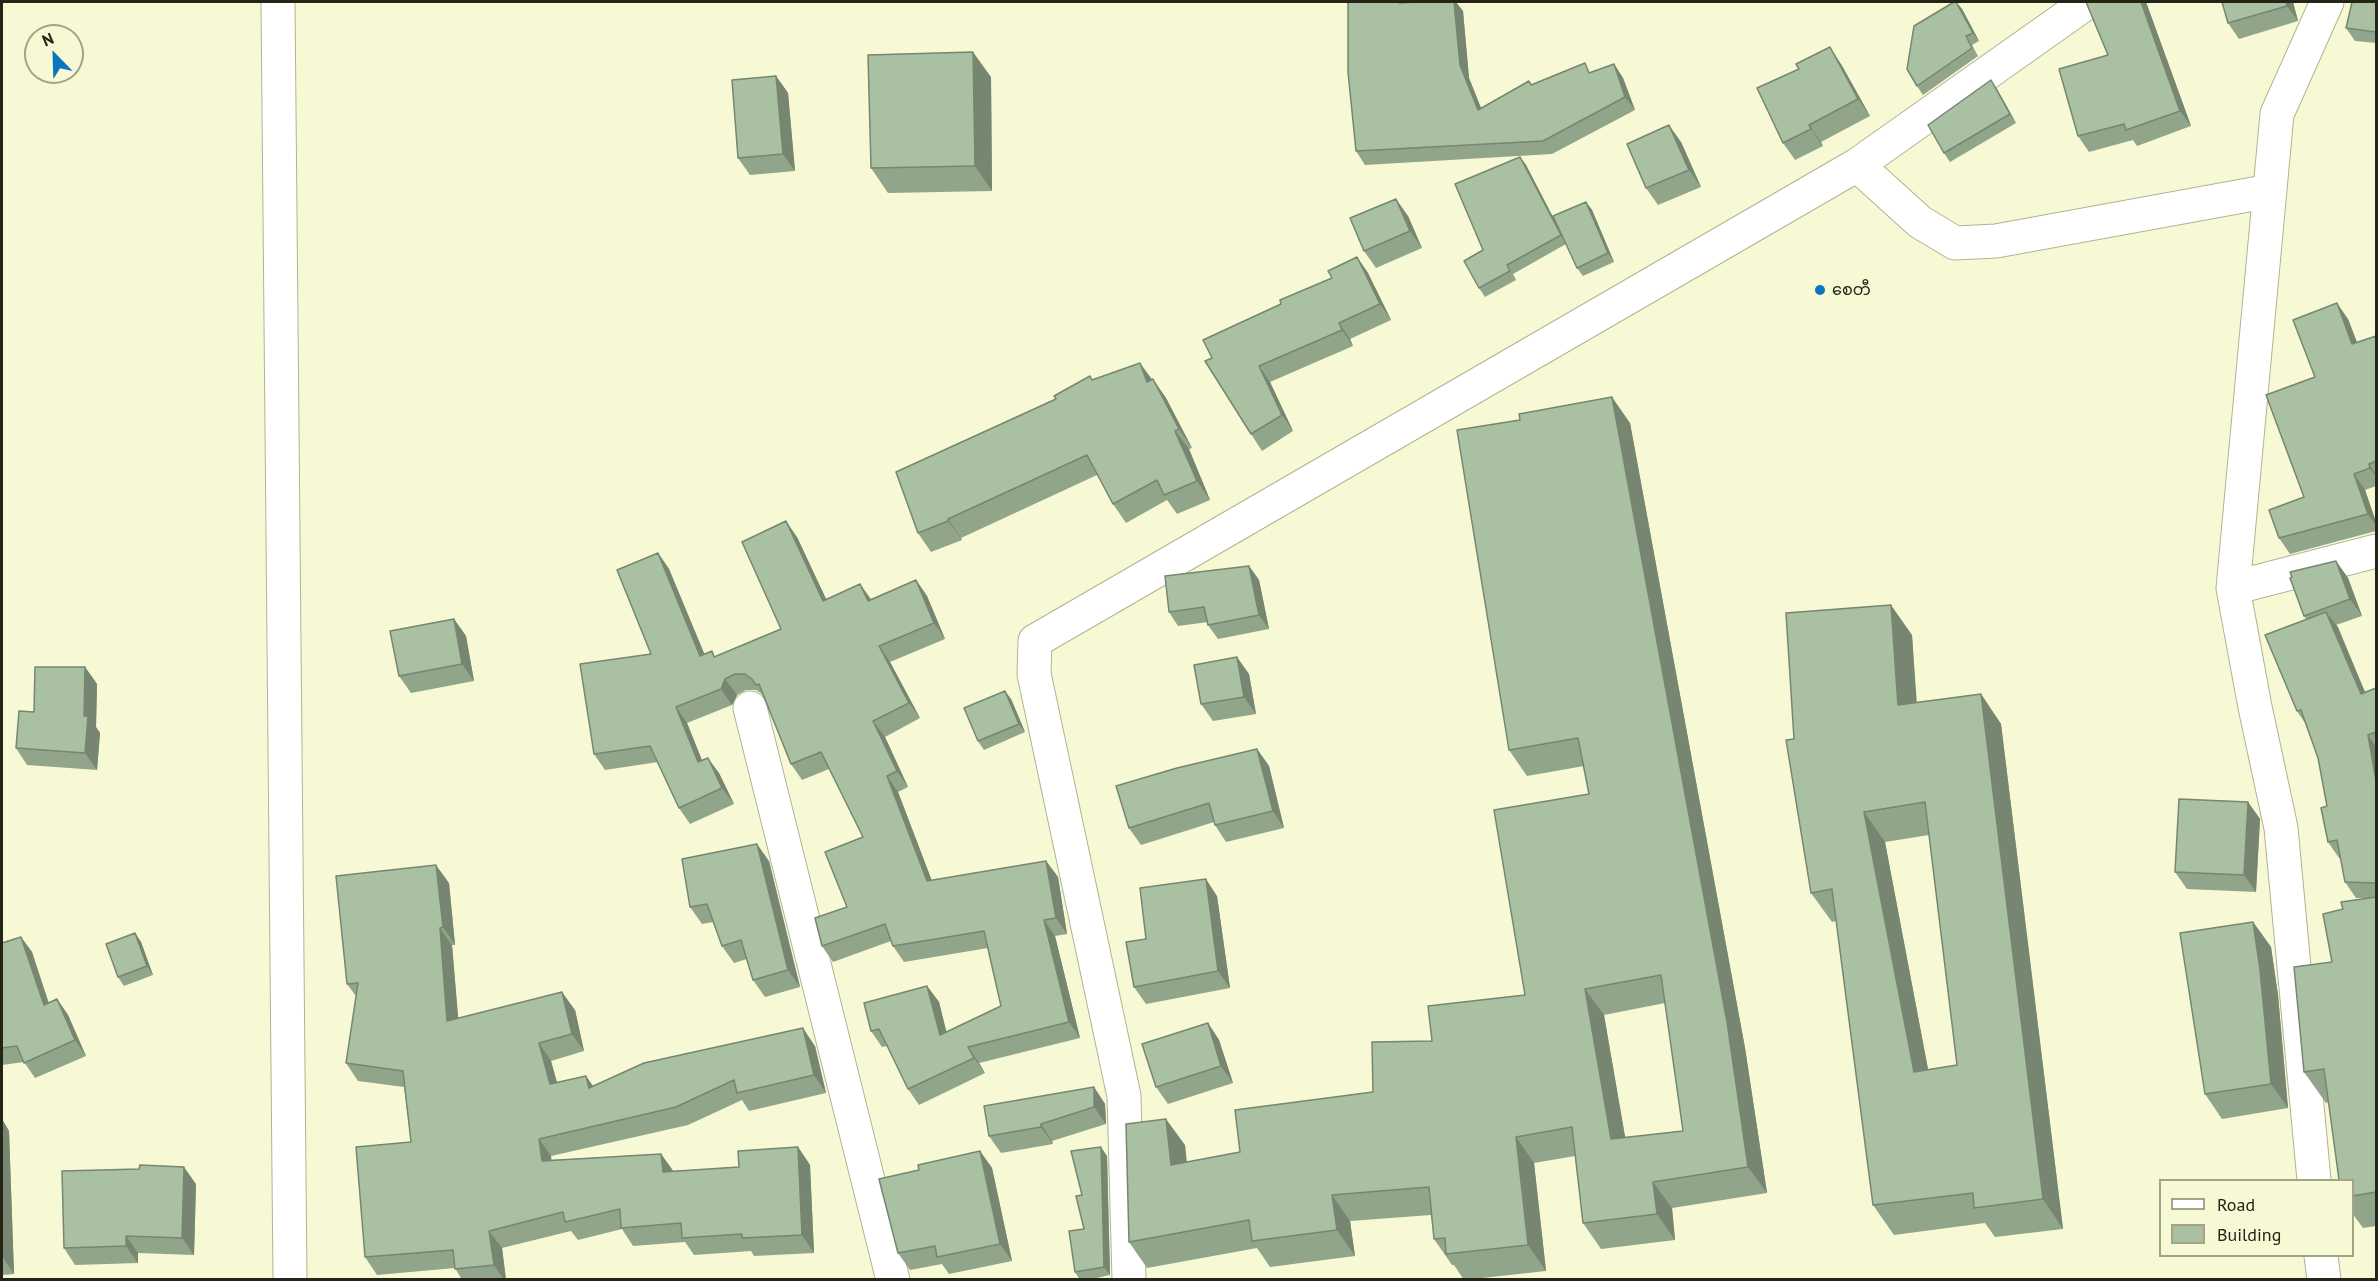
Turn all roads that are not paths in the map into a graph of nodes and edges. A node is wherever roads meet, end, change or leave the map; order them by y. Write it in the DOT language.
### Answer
graph roads {
  1 [pos="278,2"];
  2 [pos="2084,2"];
  3 [pos="2327,2"];
  4 [pos="1857,165"];
  5 [pos="2270,191"];
  6 [pos="2376,550"];
  7 [pos="2233,588"];
  8 [pos="750,708"];
  9 [pos="2314,1179"];
  10 [pos="2321,1257"];
  11 [pos="290,1280"];
  12 [pos="893,1280"];
  13 [pos="1129,1280"];
  14 [pos="2324,1280"];
  1 -- 11 [label="street"];
  2 -- 4 [label="street"];
  3 -- 5 [label="street"];
  4 -- 5 [label="street"];
  4 -- 13 [label="street"];
  5 -- 7 [label="street"];
  6 -- 7 [label="street"];
  7 -- 9 [label="street"];
  8 -- 12 [label="street"];
  10 -- 14 [label="street"];
}
